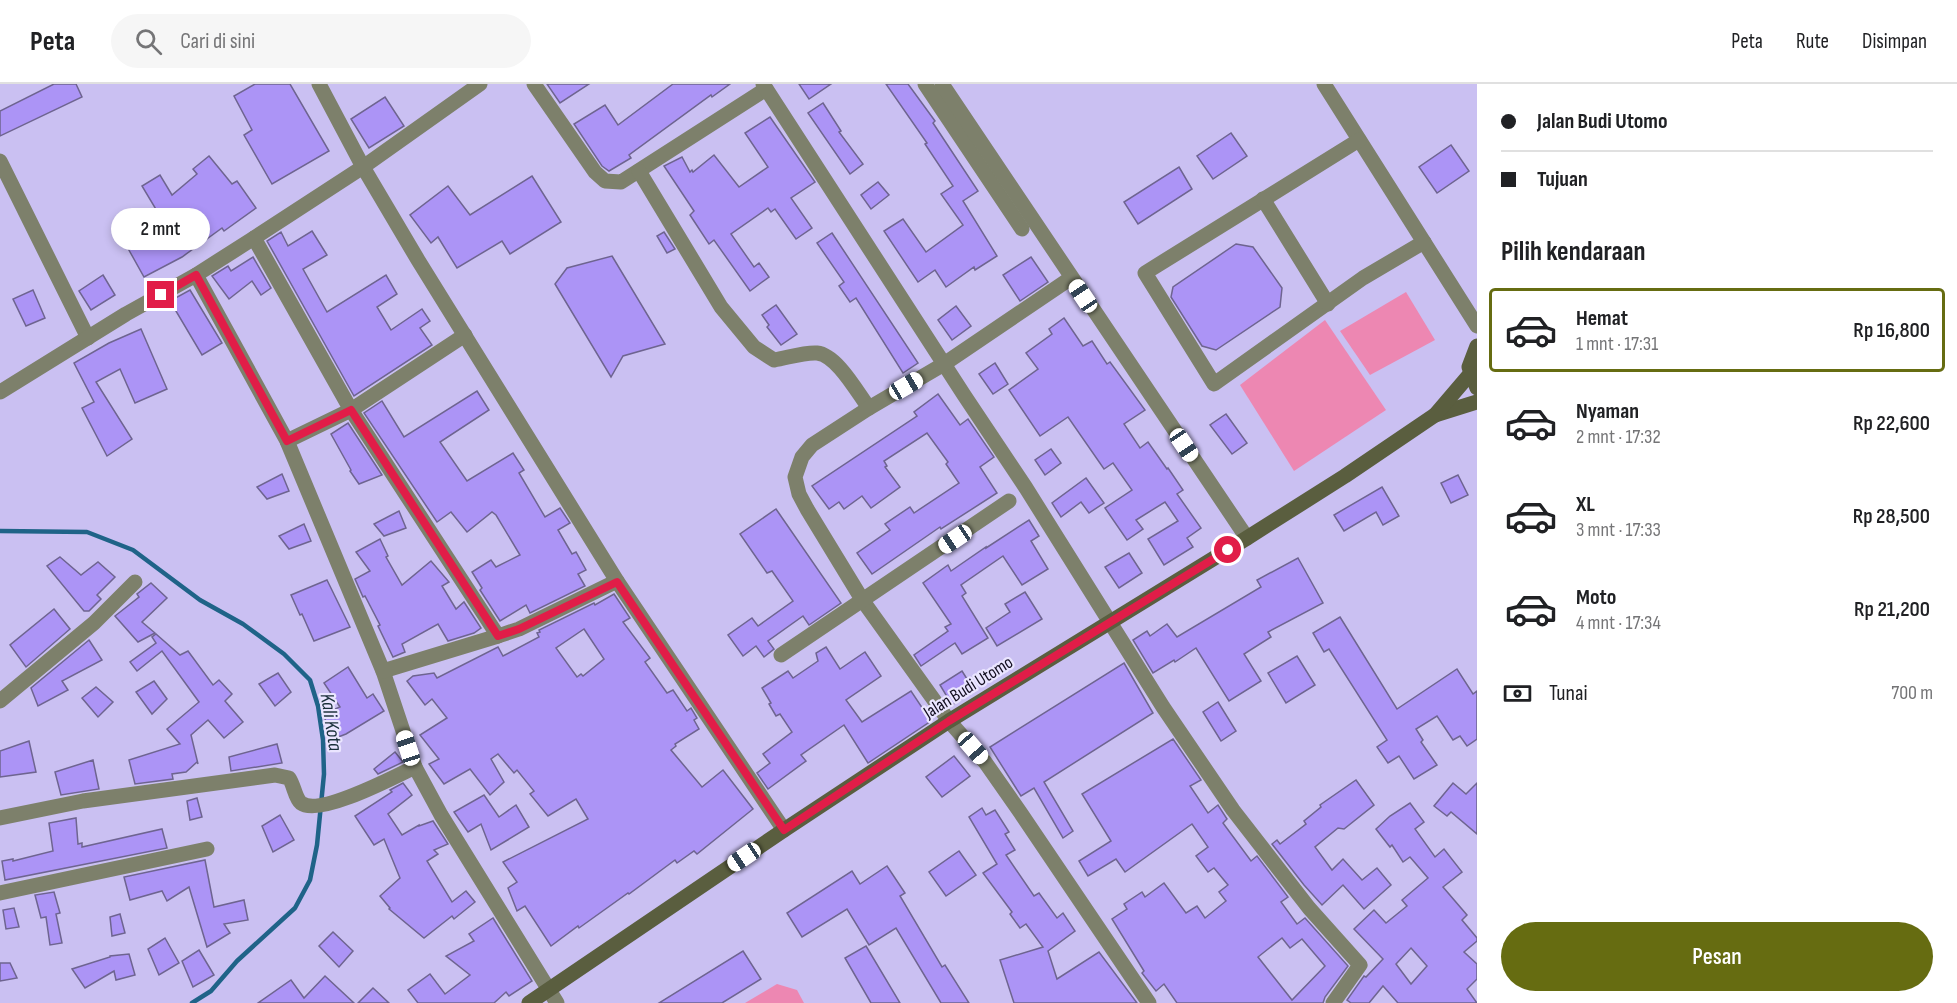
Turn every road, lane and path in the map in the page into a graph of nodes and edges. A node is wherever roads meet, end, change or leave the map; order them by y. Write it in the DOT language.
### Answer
graph roads {
  1 [pos="319,84"];
  2 [pos="480,84"];
  3 [pos="534,84"];
  4 [pos="925,84"];
  5 [pos="942,84"];
  6 [pos="1324,84"];
  7 [pos="764,86"];
  8 [pos="1359,140"];
  9 [pos="0,161"];
  10 [pos="363,167"];
  11 [pos="639,171"];
  12 [pos="1263,199"];
  13 [pos="1022,229"];
  14 [pos="254,238"];
  15 [pos="1424,242"];
  16 [pos="196,275"];
  17 [pos="1071,278"];
  18 [pos="1328,303"];
  19 [pos="1477,326"];
  20 [pos="465,335"];
  21 [pos="88,338"];
  22 [pos="1477,346"];
  23 [pos="944,364"];
  24 [pos="1474,381"];
  25 [pos="0,392"];
  26 [pos="1477,402"];
  27 [pos="869,408"];
  28 [pos="351,410"];
  29 [pos="1435,415"];
  30 [pos="287,441"];
  31 [pos="1009,501"];
  32 [pos="1247,538"];
  33 [pos="135,582"];
  34 [pos="617,582"];
  35 [pos="863,601"];
  36 [pos="1111,621"];
  37 [pos="498,636"];
  38 [pos="781,655"];
  39 [pos="383,671"];
  40 [pos="0,701"];
  41 [pos="949,721"];
  42 [pos="415,767"];
  43 [pos="0,818"];
  44 [pos="784,830"];
  45 [pos="207,849"];
  46 [pos="0,893"];
  47 [pos="553,997"];
  48 [pos="530,1003"];
  49 [pos="1149,1003"];
  50 [pos="1333,1003"];
  1 -- 10 [label="street"];
  2 -- 10 [label="street"];
  3 -- 11 [label="street"];
  4 -- 13 [label="street"];
  5 -- 17 [label="street"];
  6 -- 8 [label="street"];
  7 -- 11 [label="street"];
  7 -- 23 [label="street"];
  8 -- 12 [label="street"];
  8 -- 15 [label="street"];
  9 -- 21 [label="street"];
  10 -- 14 [label="street"];
  10 -- 20 [label="street"];
  11 -- 27 [label="street"];
  12 -- 18 [label="street"];
  12 -- 18 [label="street"];
  14 -- 16 [label="street"];
  14 -- 28 [label="street"];
  15 -- 18 [label="street"];
  15 -- 19 [label="street"];
  16 -- 21 [label="street"];
  16 -- 30 [label="street"];
  17 -- 23 [label="street"];
  17 -- 32 [label="street"];
  20 -- 28 [label="street"];
  20 -- 34 [label="street"];
  21 -- 25 [label="street"];
  22 -- 24 [label="street"];
  23 -- 27 [label="street"];
  23 -- 36 [label="street"];
  24 -- 29 [label="street, Jalan Budi Utomo"];
  26 -- 29 [label="street, Jalan Budi Utomo"];
  27 -- 35 [label="street"];
  28 -- 30 [label="street"];
  28 -- 37 [label="street"];
  29 -- 32 [label="street, Jalan Budi Utomo"];
  30 -- 39 [label="street"];
  31 -- 35 [label="street"];
  32 -- 36 [label="street, Jalan Budi Utomo"];
  33 -- 40 [label="street"];
  34 -- 37 [label="street"];
  34 -- 44 [label="street"];
  35 -- 38 [label="street"];
  35 -- 41 [label="street"];
  36 -- 41 [label="street, Jalan Budi Utomo"];
  36 -- 50 [label="street"];
  37 -- 39 [label="street"];
  39 -- 42 [label="street"];
  41 -- 44 [label="street, Jalan Budi Utomo"];
  41 -- 49 [label="street"];
  42 -- 43 [label="street"];
  42 -- 47 [label="street"];
  44 -- 47 [label="street, Jalan Budi Utomo"];
  45 -- 46 [label="street"];
  47 -- 48 [label="street, Jalan Budi Utomo"];
}
